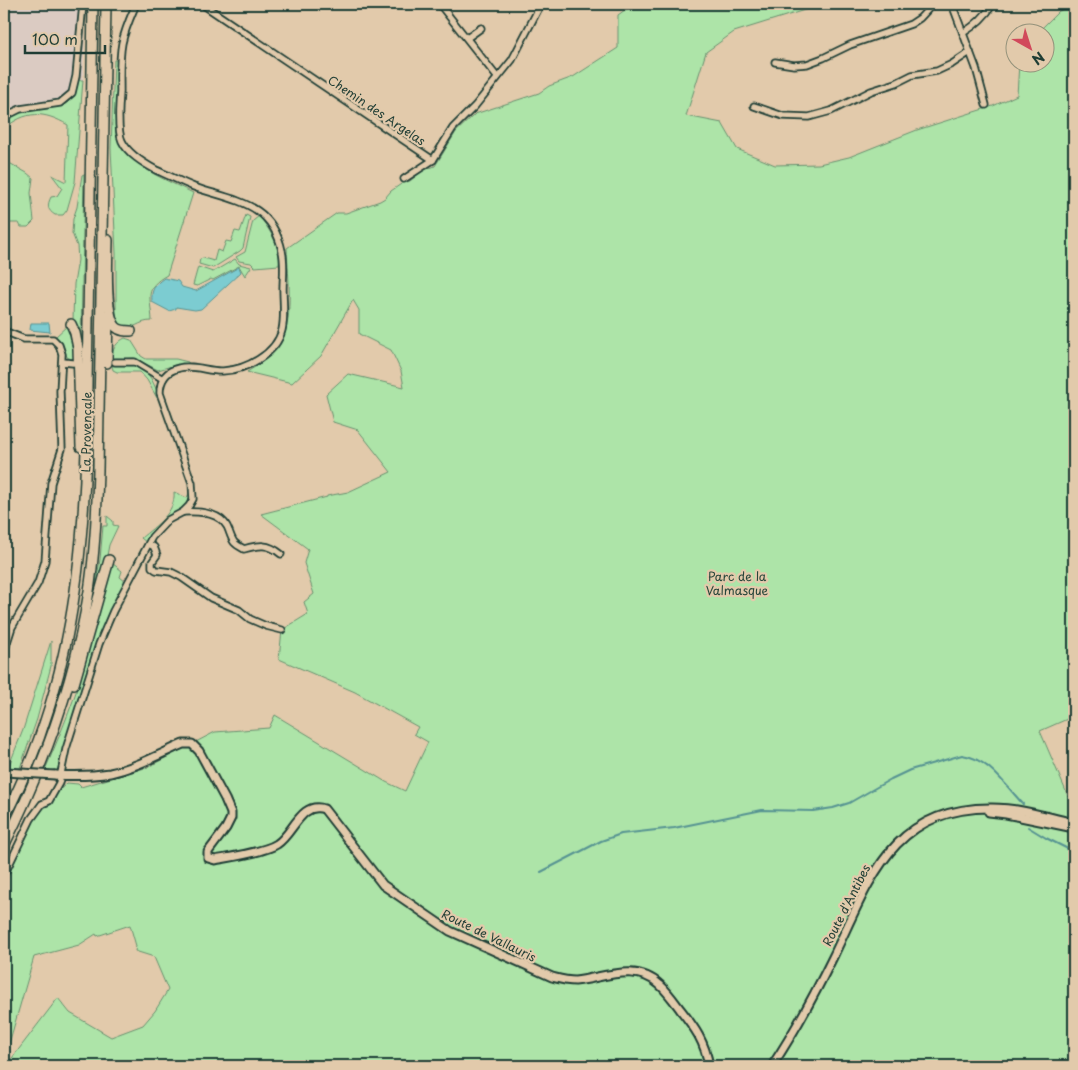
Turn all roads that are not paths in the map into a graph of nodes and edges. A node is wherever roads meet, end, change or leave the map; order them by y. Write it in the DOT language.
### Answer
graph roads {
  1 [pos="83,4"];
  2 [pos="93,4"];
  3 [pos="106,4"];
  4 [pos="136,4"];
  5 [pos="202,4"];
  6 [pos="442,4"];
  7 [pos="541,4"];
  8 [pos="933,4"];
  9 [pos="952,4"];
  10 [pos="993,4"];
  11 [pos="481,28"];
  12 [pos="963,33"];
  13 [pos="467,38"];
  14 [pos="970,52"];
  15 [pos="92,58"];
  16 [pos="775,62"];
  17 [pos="497,77"];
  18 [pos="85,99"];
  19 [pos="986,105"];
  20 [pos="754,106"];
  21 [pos="4,117"];
  22 [pos="104,144"];
  23 [pos="433,160"];
  24 [pos="404,179"];
  25 [pos="109,304"];
  26 [pos="70,324"];
  27 [pos="4,331"];
  28 [pos="131,331"];
  29 [pos="62,362"];
  30 [pos="73,363"];
  31 [pos="111,363"];
  32 [pos="163,379"];
  33 [pos="85,492"];
  34 [pos="183,512"];
  35 [pos="149,544"];
  36 [pos="281,554"];
  37 [pos="109,560"];
  38 [pos="282,630"];
  39 [pos="4,652"];
  40 [pos="59,716"];
  41 [pos="4,772"];
  42 [pos="57,775"];
  43 [pos="4,818"];
  44 [pos="1074,823"];
  45 [pos="1074,828"];
  46 [pos="4,846"];
  47 [pos="4,875"];
  48 [pos="709,1066"];
  49 [pos="772,1066"];
  50 [pos="777,1066"];
  1 -- 21 [label="street"];
  2 -- 15 [label="highway, La Provençale"];
  3 -- 22 [label="highway, La Provençale"];
  4 -- 32 [label="street"];
  5 -- 23 [label="street, Chemin des Argelas"];
  6 -- 13 [label="street"];
  7 -- 17 [label="street, Chemin des Argelas"];
  8 -- 16 [label="street"];
  9 -- 12 [label="street"];
  10 -- 12 [label="street"];
  11 -- 13 [label="street"];
  12 -- 14 [label="street"];
  13 -- 17 [label="street"];
  14 -- 19 [label="street"];
  14 -- 20 [label="street"];
  15 -- 18 [label="highway"];
  15 -- 33 [label="highway, La Provençale"];
  17 -- 23 [label="street, Chemin des Argelas"];
  22 -- 25 [label="highway"];
  22 -- 40 [label="highway, La Provençale"];
  23 -- 24 [label="street"];
  25 -- 28 [label="highway"];
  25 -- 31 [label="highway"];
  26 -- 33 [label="highway"];
  27 -- 29 [label="street"];
  29 -- 30 [label="street"];
  29 -- 39 [label="street"];
  31 -- 32 [label="street"];
  32 -- 34 [label="street"];
  33 -- 43 [label="highway, La Provençale"];
  34 -- 35 [label="street"];
  34 -- 36 [label="street"];
  35 -- 38 [label="street"];
  35 -- 42 [label="street"];
  37 -- 40 [label="highway"];
  40 -- 46 [label="highway, La Provençale"];
  41 -- 42 [label="main road, Route de Vallauris, bridge"];
  42 -- 47 [label="street"];
  42 -- 48 [label="main road, Route de Vallauris"];
  44 -- 49 [label="main road, Route d'Antibes"];
  45 -- 50 [label="main road, Route d'Antibes"];
}
